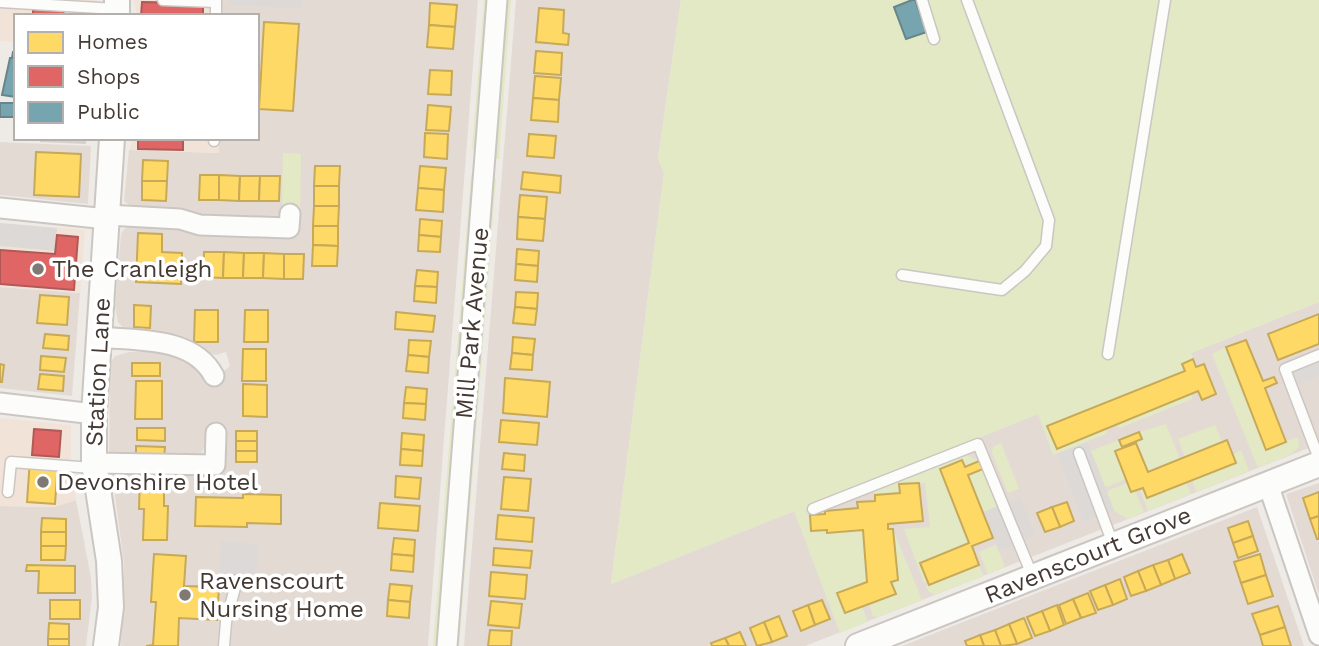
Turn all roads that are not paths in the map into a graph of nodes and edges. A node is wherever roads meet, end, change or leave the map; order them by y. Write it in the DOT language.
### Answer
graph roads {
  1 [pos="163,0"];
  2 [pos="497,0"];
  3 [pos="922,0"];
  4 [pos="967,0"];
  5 [pos="1166,0"];
  6 [pos="216,1"];
  7 [pos="0,2"];
  8 [pos="117,8"];
  9 [pos="934,39"];
  10 [pos="113,140"];
  11 [pos="0,208"];
  12 [pos="290,214"];
  13 [pos="107,217"];
  14 [pos="902,275"];
  15 [pos="98,337"];
  16 [pos="1108,354"];
  17 [pos="1319,355"];
  18 [pos="214,376"];
  19 [pos="0,403"];
  20 [pos="94,414"];
  21 [pos="216,433"];
  22 [pos="1079,453"];
  23 [pos="1319,461"];
  24 [pos="94,466"];
  25 [pos="1268,484"];
  26 [pos="8,492"];
  27 [pos="813,509"];
  28 [pos="1113,545"];
  29 [pos="1032,576"];
  30 [pos="237,580"];
  31 [pos="1319,635"];
  32 [pos="106,646"];
  33 [pos="224,646"];
  34 [pos="447,646"];
  35 [pos="858,646"];
  1 -- 6 [label="lane"];
  2 -- 34 [label="street, Mill Park Avenue"];
  3 -- 9 [label="lane"];
  4 -- 14 [label="lane"];
  5 -- 16 [label="lane"];
  7 -- 8 [label="lane"];
  10 -- 13 [label="street, Station Lane"];
  11 -- 13 [label="street"];
  12 -- 13 [label="street"];
  13 -- 15 [label="street, Station Lane"];
  15 -- 18 [label="street"];
  15 -- 20 [label="street, Station Lane"];
  17 -- 23 [label="lane"];
  19 -- 20 [label="street"];
  20 -- 24 [label="street, Station Lane"];
  21 -- 24 [label="street"];
  22 -- 28 [label="lane"];
  23 -- 25 [label="street, Ravenscourt Grove"];
  24 -- 26 [label="lane"];
  24 -- 32 [label="street, Station Lane"];
  25 -- 28 [label="street, Ravenscourt Grove"];
  25 -- 31 [label="street"];
  27 -- 29 [label="lane"];
  28 -- 29 [label="street, Ravenscourt Grove"];
  29 -- 35 [label="street, Ravenscourt Grove"];
  30 -- 33 [label="lane"];
}
